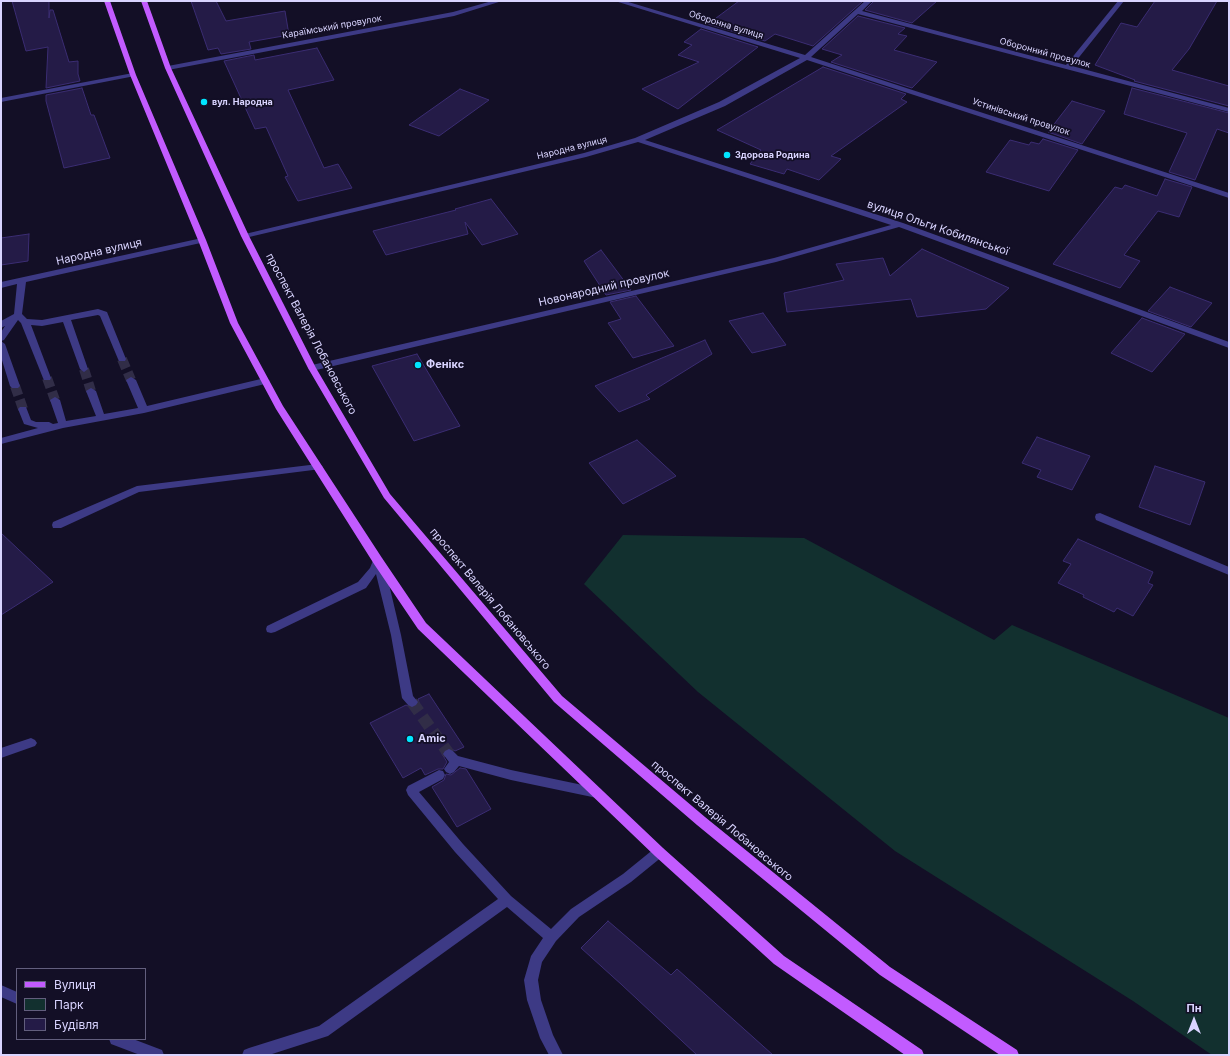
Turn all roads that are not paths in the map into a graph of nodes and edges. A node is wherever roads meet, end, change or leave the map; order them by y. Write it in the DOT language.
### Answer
graph roads {
  1 [pos="107,1"];
  2 [pos="144,1"];
  3 [pos="499,1"];
  4 [pos="618,1"];
  5 [pos="869,1"];
  6 [pos="1121,1"];
  7 [pos="857,12"];
  8 [pos="806,58"];
  9 [pos="168,68"];
  10 [pos="1067,68"];
  11 [pos="133,75"];
  12 [pos="1,100"];
  13 [pos="1229,110"];
  14 [pos="638,140"];
  15 [pos="1229,196"];
  16 [pos="900,225"];
  17 [pos="245,236"];
  18 [pos="202,240"];
  19 [pos="22,281"];
  20 [pos="1,285"];
  21 [pos="18,315"];
  22 [pos="66,318"];
  23 [pos="25,322"];
  24 [pos="1,325"];
  25 [pos="1,338"];
  26 [pos="1,344"];
  27 [pos="1229,345"];
  28 [pos="122,359"];
  29 [pos="84,368"];
  30 [pos="312,368"];
  31 [pos="47,378"];
  32 [pos="131,380"];
  33 [pos="264,381"];
  34 [pos="15,386"];
  35 [pos="91,391"];
  36 [pos="55,400"];
  37 [pos="23,409"];
  38 [pos="144,410"];
  39 [pos="101,418"];
  40 [pos="63,425"];
  41 [pos="1,441"];
  42 [pos="318,467"];
  43 [pos="1100,517"];
  44 [pos="56,525"];
  45 [pos="378,561"];
  46 [pos="1229,572"];
  47 [pos="271,629"];
  48 [pos="412,702"];
  49 [pos="31,743"];
  50 [pos="1,752"];
  51 [pos="597,793"];
  52 [pos="659,852"];
  53 [pos="508,900"];
  54 [pos="552,937"];
  55 [pos="1,991"];
  56 [pos="16,998"];
  57 [pos="119,1040"];
  58 [pos="157,1055"];
  59 [pos="248,1055"];
  60 [pos="556,1055"];
  61 [pos="917,1055"];
  62 [pos="1012,1055"];
  1 -- 11 [label="main road"];
  2 -- 9 [label="main road, проспект Валерія Лобановського"];
  3 -- 9 [label="street, Караїмський провулок"];
  4 -- 8 [label="street, Оборонна вулиця"];
  5 -- 7 [label="street, Народна вулиця"];
  6 -- 10 [label="street"];
  7 -- 8 [label="street, Народна вулиця"];
  7 -- 10 [label="street, Оборонний провулок"];
  8 -- 14 [label="street, Народна вулиця"];
  8 -- 15 [label="street, Устинівський провулок"];
  9 -- 17 [label="main road, проспект Валерія Лобановського"];
  10 -- 13 [label="street, Оборонний провулок"];
  11 -- 12 [label="street"];
  11 -- 18 [label="main road"];
  14 -- 16 [label="street, вулиця Ольги Кобилянської"];
  14 -- 17 [label="street, Народна вулиця"];
  16 -- 27 [label="street, вулиця Ольги Кобилянської"];
  16 -- 30 [label="street, Новонародний провулок"];
  17 -- 30 [label="main road, проспект Валерія Лобановського"];
  18 -- 19 [label="street, Народна вулиця"];
  18 -- 33 [label="main road"];
  19 -- 20 [label="street, Народна вулиця"];
  19 -- 21 [label="street"];
  21 -- 23 [label="street"];
  21 -- 24 [label="street"];
  21 -- 25 [label="street"];
  22 -- 23 [label="street"];
  22 -- 28 [label="street"];
  22 -- 29 [label="street"];
  23 -- 31 [label="street"];
  26 -- 34 [label="street"];
  30 -- 62 [label="main road, проспект Валерія Лобановського"];
  32 -- 38 [label="street"];
  33 -- 38 [label="street"];
  33 -- 42 [label="main road"];
  35 -- 39 [label="street"];
  36 -- 40 [label="street"];
  37 -- 40 [label="street"];
  38 -- 39 [label="street"];
  39 -- 40 [label="street"];
  40 -- 41 [label="street"];
  42 -- 44 [label="street"];
  42 -- 45 [label="main road"];
  43 -- 46 [label="street"];
  45 -- 47 [label="street"];
  45 -- 48 [label="street"];
  45 -- 51 [label="main road"];
  49 -- 50 [label="street"];
  51 -- 52 [label="main road"];
  51 -- 53 [label="street"];
  52 -- 54 [label="street"];
  52 -- 61 [label="main road"];
  53 -- 54 [label="street"];
  53 -- 59 [label="street"];
  54 -- 60 [label="street"];
  55 -- 56 [label="street"];
  57 -- 58 [label="street"];
}
